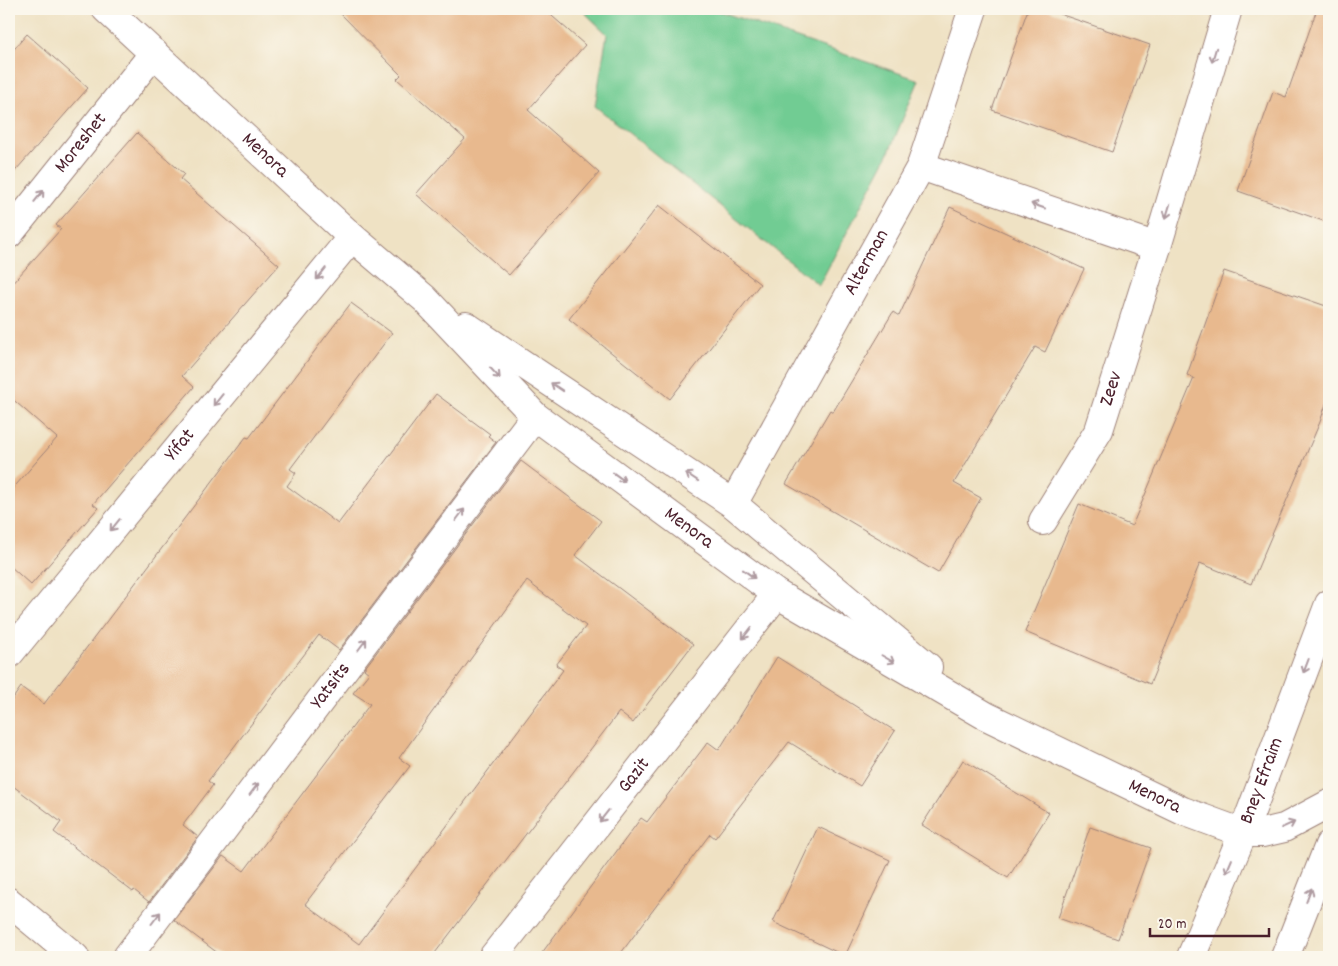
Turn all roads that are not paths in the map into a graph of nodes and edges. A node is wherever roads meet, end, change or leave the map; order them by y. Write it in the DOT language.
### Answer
graph roads {
  1 [pos="106,9"];
  2 [pos="973,9"];
  3 [pos="1228,9"];
  4 [pos="154,53"];
  5 [pos="921,166"];
  6 [pos="9,234"];
  7 [pos="352,236"];
  8 [pos="1157,247"];
  9 [pos="425,299"];
  10 [pos="535,416"];
  11 [pos="733,504"];
  12 [pos="1043,521"];
  13 [pos="778,594"];
  14 [pos="1329,604"];
  15 [pos="9,654"];
  16 [pos="986,716"];
  17 [pos="1329,804"];
  18 [pos="1243,833"];
  19 [pos="1329,845"];
  20 [pos="9,902"];
  21 [pos="75,957"];
  22 [pos="127,957"];
  23 [pos="493,957"];
  24 [pos="1191,957"];
  25 [pos="1285,957"];
  1 -- 4 [label="street, Menora"];
  2 -- 5 [label="street, Alterman"];
  3 -- 8 [label="street, Zeev, one-way"];
  6 -- 4 [label="street, Moreshet, one-way"];
  4 -- 7 [label="street, Menora"];
  8 -- 5 [label="street, one-way"];
  5 -- 11 [label="street, Alterman"];
  7 -- 9 [label="street, Menora"];
  7 -- 15 [label="street, Yifat, one-way"];
  8 -- 12 [label="street, Zeev"];
  9 -- 10 [label="street, Menora, one-way"];
  11 -- 9 [label="street, Menora, one-way"];
  10 -- 13 [label="street, Menora, one-way"];
  22 -- 10 [label="street, Yatsits, one-way"];
  11 -- 16 [label="street, Menora"];
  13 -- 16 [label="street, Menora, one-way"];
  13 -- 23 [label="street, Gazit, one-way"];
  14 -- 18 [label="street, Bney Efraim, one-way"];
  16 -- 18 [label="street, Menora"];
  18 -- 17 [label="street, Menora, one-way"];
  18 -- 24 [label="street, Bney Efraim, one-way"];
  25 -- 19 [label="street, one-way"];
  20 -- 21 [label="street"];
}
